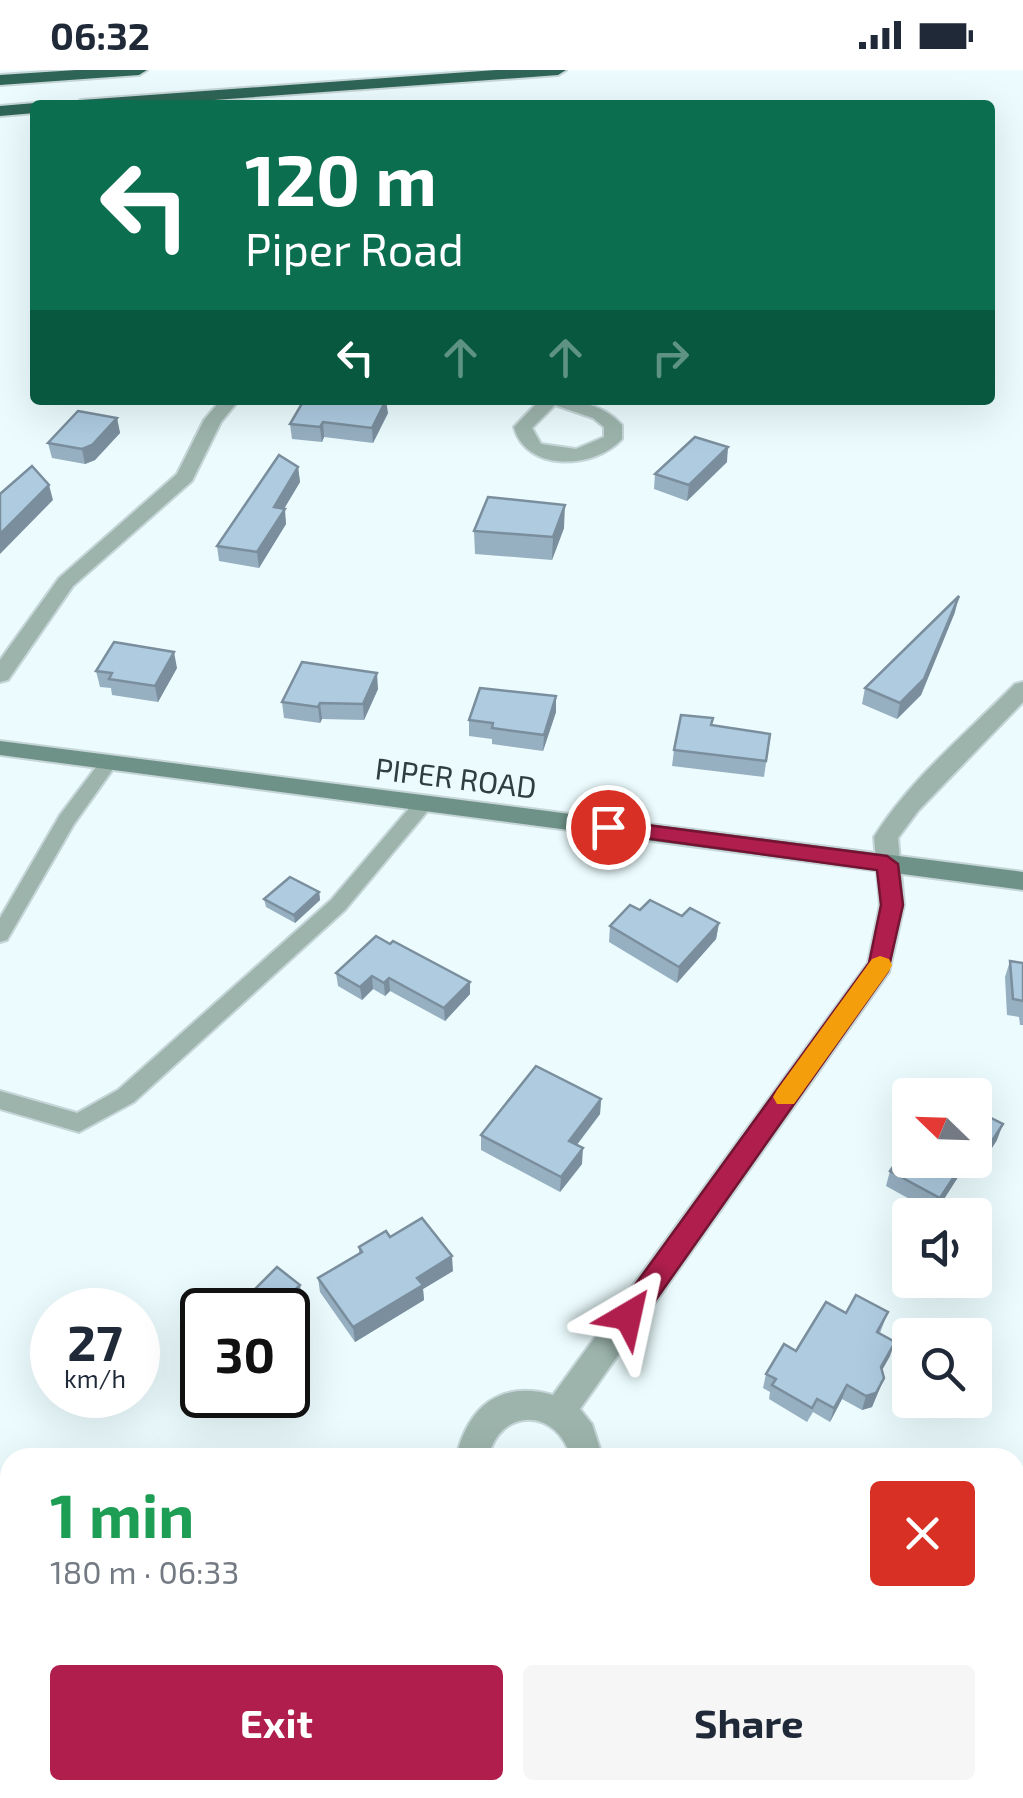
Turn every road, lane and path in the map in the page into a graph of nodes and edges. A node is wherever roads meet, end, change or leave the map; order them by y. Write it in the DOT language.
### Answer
graph roads {
  1 [pos="139,70"];
  2 [pos="558,70"];
  3 [pos="0,80"];
  4 [pos="149,100"];
  5 [pos="30,108"];
  6 [pos="0,111"];
  7 [pos="226,405"];
  8 [pos="547,405"];
  9 [pos="569,405"];
  10 [pos="0,675"];
  11 [pos="1023,689"];
  12 [pos="0,748"];
  13 [pos="109,762"];
  14 [pos="424,803"];
  15 [pos="887,864"];
  16 [pos="1023,880"];
  17 [pos="0,935"];
  18 [pos="0,1100"];
  19 [pos="560,1411"];
  20 [pos="474,1448"];
  21 [pos="584,1448"];
  1 -- 3 [label="highway"];
  2 -- 4 [label="highway"];
  5 -- 6 [label="highway"];
  7 -- 10 [label="street"];
  8 -- 9 [label="street"];
  11 -- 15 [label="street"];
  12 -- 13 [label="street, PIPER ROAD"];
  13 -- 14 [label="street, PIPER ROAD"];
  13 -- 17 [label="lane"];
  14 -- 15 [label="street, PIPER ROAD"];
  14 -- 18 [label="lane"];
  15 -- 16 [label="street, PIPER ROAD"];
  15 -- 19 [label="street"];
  19 -- 20 [label="street"];
  19 -- 21 [label="street"];
}
